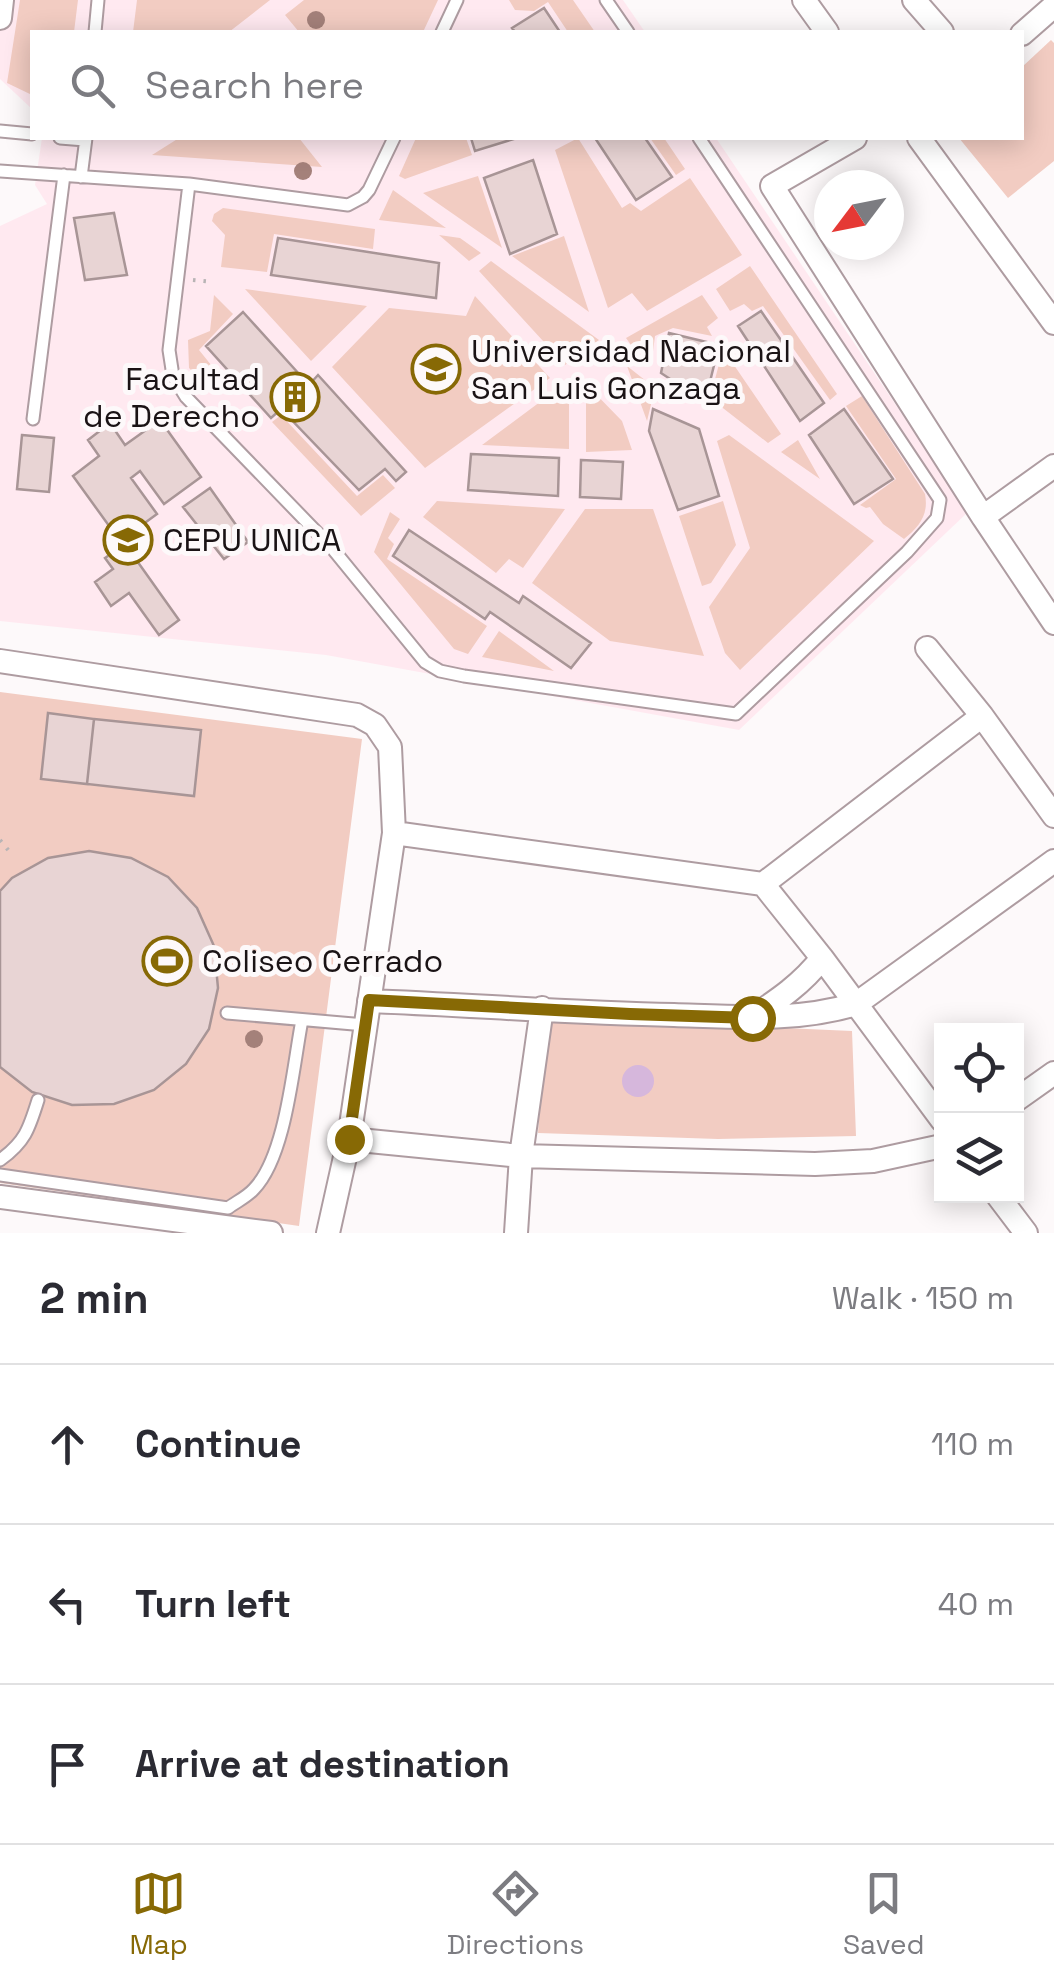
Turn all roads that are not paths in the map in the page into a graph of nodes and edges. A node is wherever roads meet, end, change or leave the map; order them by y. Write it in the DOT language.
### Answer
graph roads {
  1 [pos="2,0"];
  2 [pos="98,0"];
  3 [pos="457,0"];
  4 [pos="606,0"];
  5 [pos="804,0"];
  6 [pos="914,0"];
  7 [pos="1054,6"];
  8 [pos="0,18"];
  9 [pos="95,30"];
  10 [pos="443,30"];
  11 [pos="627,30"];
  12 [pos="826,30"];
  13 [pos="940,30"];
  14 [pos="1024,32"];
  15 [pos="0,131"];
  16 [pos="30,134"];
  17 [pos="86,140"];
  18 [pos="393,140"];
  19 [pos="700,140"];
  20 [pos="852,140"];
  21 [pos="920,140"];
  22 [pos="0,171"];
  23 [pos="64,175"];
  24 [pos="81,177"];
  25 [pos="190,184"];
  26 [pos="1054,322"];
  27 [pos="34,419"];
  28 [pos="1054,466"];
  29 [pos="983,517"];
  30 [pos="1054,623"];
  31 [pos="927,648"];
  32 [pos="0,662"];
  33 [pos="982,716"];
  34 [pos="1054,816"];
  35 [pos="394,833"];
  36 [pos="1054,861"];
  37 [pos="763,884"];
  38 [pos="822,958"];
  39 [pos="369,1000"];
  40 [pos="856,1004"];
  41 [pos="542,1008"];
  42 [pos="227,1013"];
  43 [pos="752,1018"];
  44 [pos="302,1020"];
  45 [pos="366,1025"];
  46 [pos="1054,1073"];
  47 [pos="1024,1094"];
  48 [pos="38,1100"];
  49 [pos="937,1113"];
  50 [pos="349,1139"];
  51 [pos="934,1148"];
  52 [pos="521,1156"];
  53 [pos="0,1160"];
  54 [pos="1,1196"];
  55 [pos="1003,1203"];
  56 [pos="159,1226"];
  57 [pos="271,1233"];
  58 [pos="328,1233"];
  59 [pos="516,1233"];
  60 [pos="1026,1233"];
  1 -- 8 [label="street"];
  2 -- 9 [label="lane"];
  3 -- 10 [label="lane"];
  4 -- 11 [label="lane"];
  5 -- 12 [label="street"];
  6 -- 13 [label="street"];
  7 -- 14 [label="street"];
  15 -- 16 [label="lane"];
  17 -- 24 [label="lane"];
  18 -- 25 [label="lane"];
  19 -- 25 [label="lane"];
  20 -- 29 [label="street"];
  21 -- 26 [label="street"];
  22 -- 23 [label="lane"];
  23 -- 24 [label="lane"];
  23 -- 27 [label="lane"];
  24 -- 25 [label="lane"];
  28 -- 29 [label="street"];
  29 -- 30 [label="street"];
  31 -- 33 [label="street"];
  32 -- 35 [label="street"];
  33 -- 34 [label="street"];
  33 -- 37 [label="street"];
  35 -- 37 [label="street"];
  35 -- 39 [label="street"];
  36 -- 40 [label="street"];
  37 -- 38 [label="street"];
  38 -- 40 [label="street"];
  38 -- 43 [label="street"];
  39 -- 41 [label="street"];
  39 -- 45 [label="street"];
  40 -- 43 [label="street"];
  40 -- 49 [label="street"];
  41 -- 43 [label="street"];
  41 -- 52 [label="street"];
  42 -- 44 [label="lane"];
  44 -- 45 [label="lane"];
  44 -- 54 [label="lane"];
  45 -- 50 [label="street"];
  46 -- 47 [label="street"];
  48 -- 53 [label="lane"];
  50 -- 52 [label="street"];
  50 -- 58 [label="street"];
  51 -- 52 [label="street"];
  52 -- 59 [label="street"];
  54 -- 56 [label="street"];
  55 -- 60 [label="street"];
  56 -- 57 [label="street"];
}
